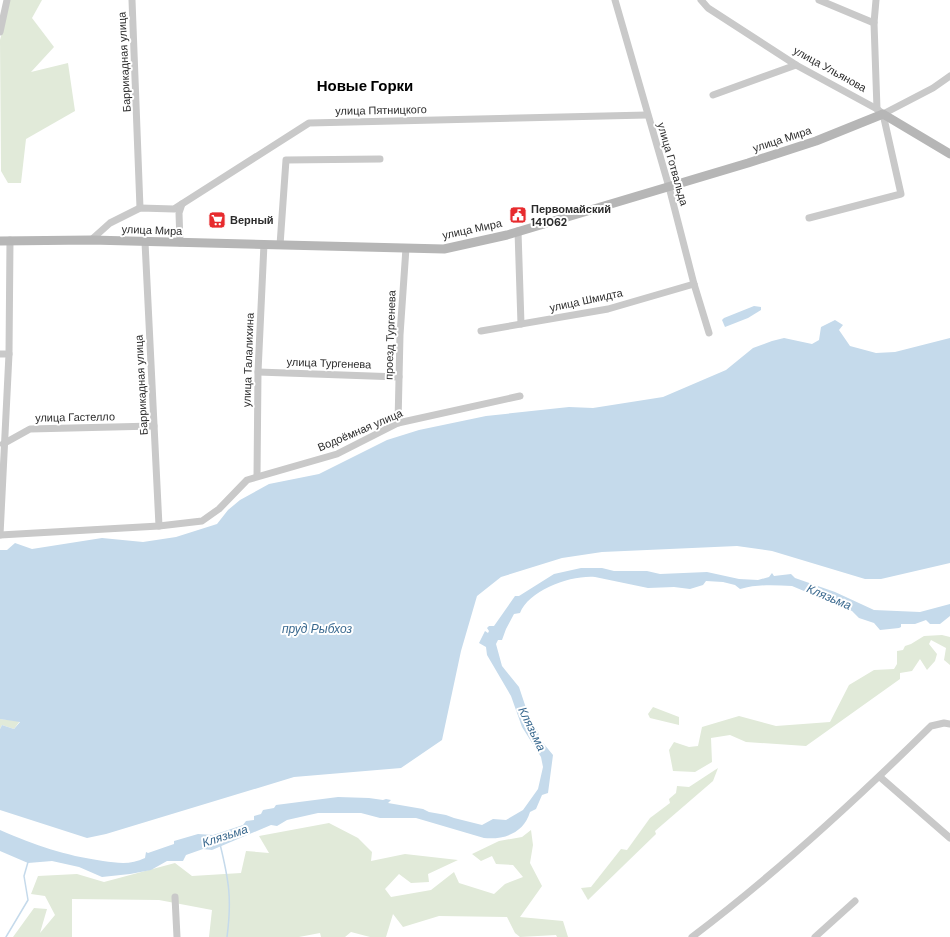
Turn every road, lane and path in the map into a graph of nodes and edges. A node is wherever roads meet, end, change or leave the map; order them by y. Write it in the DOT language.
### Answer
graph roads {
  1 [pos="7,0"];
  2 [pos="132,0"];
  3 [pos="615,0"];
  4 [pos="701,0"];
  5 [pos="711,0"];
  6 [pos="819,0"];
  7 [pos="876,0"];
  8 [pos="708,8"];
  9 [pos="874,23"];
  10 [pos="0,32"];
  11 [pos="796,65"];
  12 [pos="950,76"];
  13 [pos="713,95"];
  14 [pos="880,111"];
  15 [pos="647,115"];
  16 [pos="950,154"];
  17 [pos="380,159"];
  18 [pos="669,187"];
  19 [pos="182,204"];
  20 [pos="140,208"];
  21 [pos="809,218"];
  22 [pos="518,231"];
  23 [pos="10,240"];
  24 [pos="92,240"];
  25 [pos="0,241"];
  26 [pos="145,242"];
  27 [pos="180,243"];
  28 [pos="264,244"];
  29 [pos="280,245"];
  30 [pos="406,248"];
  31 [pos="694,284"];
  32 [pos="521,324"];
  33 [pos="481,331"];
  34 [pos="709,333"];
  35 [pos="0,354"];
  36 [pos="9,354"];
  37 [pos="258,372"];
  38 [pos="399,376"];
  39 [pos="520,396"];
  40 [pos="398,423"];
  41 [pos="154,426"];
  42 [pos="2,444"];
  43 [pos="257,476"];
  44 [pos="159,526"];
  45 [pos="0,535"];
  46 [pos="950,724"];
  47 [pos="880,776"];
  48 [pos="950,838"];
  49 [pos="175,897"];
  50 [pos="855,901"];
  51 [pos="177,937"];
  52 [pos="692,937"];
  53 [pos="814,937"];
  1 -- 10 [label="street"];
  2 -- 20 [label="street, Баррикадная улица"];
  3 -- 15 [label="street, улица Готвальда"];
  4 -- 8 [label="street, улица Ульянова"];
  5 -- 8 [label="street"];
  6 -- 9 [label="street"];
  7 -- 9 [label="street"];
  8 -- 11 [label="street, улица Ульянова"];
  9 -- 14 [label="street"];
  11 -- 13 [label="street"];
  11 -- 14 [label="street, улица Ульянова"];
  12 -- 14 [label="street"];
  14 -- 16 [label="street, улица Ульянова"];
  14 -- 18 [label="street, улица Мира"];
  14 -- 21 [label="street"];
  15 -- 18 [label="street, улица Готвальда"];
  15 -- 19 [label="street, улица Пятницкого"];
  17 -- 29 [label="street"];
  18 -- 22 [label="street, улица Мира"];
  18 -- 31 [label="street, улица Готвальда"];
  19 -- 20 [label="street, улица Пятницкого"];
  19 -- 27 [label="street"];
  20 -- 24 [label="street"];
  22 -- 30 [label="street, улица Мира"];
  22 -- 32 [label="street"];
  23 -- 24 [label="street, улица Мира"];
  23 -- 25 [label="street, улица Мира"];
  23 -- 36 [label="street"];
  24 -- 26 [label="street, улица Мира"];
  26 -- 27 [label="street, улица Мира"];
  26 -- 41 [label="street, Баррикадная улица"];
  27 -- 28 [label="street, улица Мира"];
  28 -- 29 [label="street, улица Мира"];
  28 -- 37 [label="street, улица Талалихина"];
  29 -- 30 [label="street, улица Мира"];
  30 -- 38 [label="street, проезд Тургенева"];
  31 -- 32 [label="street, улица Шмидта"];
  31 -- 34 [label="street, улица Готвальда"];
  32 -- 33 [label="street, улица Шмидта"];
  35 -- 36 [label="street"];
  36 -- 42 [label="street"];
  37 -- 38 [label="street, улица Тургенева"];
  37 -- 43 [label="street, улица Талалихина"];
  38 -- 40 [label="street, проезд Тургенева"];
  39 -- 40 [label="street, Водоёмная улица"];
  40 -- 43 [label="street, Водоёмная улица"];
  41 -- 42 [label="street, улица Гастелло"];
  41 -- 44 [label="street, Баррикадная улица"];
  42 -- 45 [label="street"];
  43 -- 44 [label="street, Водоёмная улица"];
  44 -- 45 [label="street, Водоёмная улица"];
  46 -- 47 [label="street"];
  47 -- 48 [label="street"];
  47 -- 52 [label="street"];
  49 -- 51 [label="street"];
  50 -- 53 [label="street"];
}
